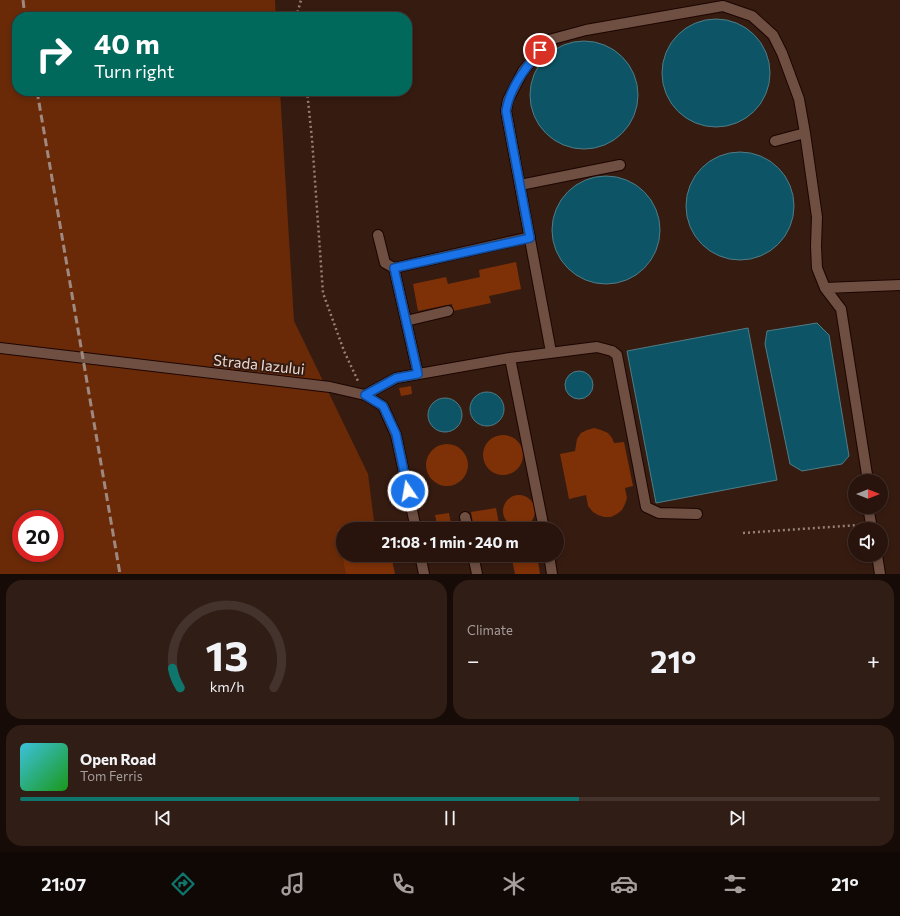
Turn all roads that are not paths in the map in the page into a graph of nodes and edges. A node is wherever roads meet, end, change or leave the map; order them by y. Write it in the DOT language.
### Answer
graph roads {
  1 [pos="806,133"];
  2 [pos="775,141"];
  3 [pos="620,165"];
  4 [pos="520,185"];
  5 [pos="378,235"];
  6 [pos="530,238"];
  7 [pos="394,268"];
  8 [pos="900,285"];
  9 [pos="825,288"];
  10 [pos="448,311"];
  11 [pos="406,321"];
  12 [pos="0,348"];
  13 [pos="551,352"];
  14 [pos="510,358"];
  15 [pos="418,374"];
  16 [pos="365,395"];
  17 [pos="867,474"];
  18 [pos="696,514"];
  19 [pos="465,517"];
  20 [pos="415,522"];
  21 [pos="466,522"];
  22 [pos="543,522"];
  23 [pos="421,562"];
  24 [pos="474,562"];
  25 [pos="550,562"];
  26 [pos="878,562"];
  27 [pos="424,574"];
  28 [pos="476,574"];
  29 [pos="552,574"];
  30 [pos="880,574"];
  1 -- 2 [label="lane"];
  1 -- 4 [label="lane"];
  1 -- 9 [label="lane"];
  3 -- 4 [label="lane"];
  4 -- 6 [label="lane"];
  5 -- 7 [label="lane"];
  6 -- 7 [label="lane"];
  6 -- 13 [label="lane"];
  7 -- 11 [label="lane"];
  8 -- 9 [label="lane"];
  9 -- 17 [label="lane"];
  10 -- 11 [label="lane"];
  11 -- 15 [label="lane"];
  12 -- 16 [label="lane, Strada Iazului"];
  13 -- 14 [label="lane"];
  13 -- 18 [label="lane"];
  14 -- 15 [label="lane"];
  14 -- 22 [label="lane"];
  15 -- 16 [label="lane"];
  16 -- 20 [label="lane, Strada Iazului"];
  19 -- 21 [label="lane"];
  23 -- 27 [label="lane"];
  24 -- 28 [label="lane"];
  25 -- 29 [label="lane"];
  26 -- 30 [label="lane"];
}
